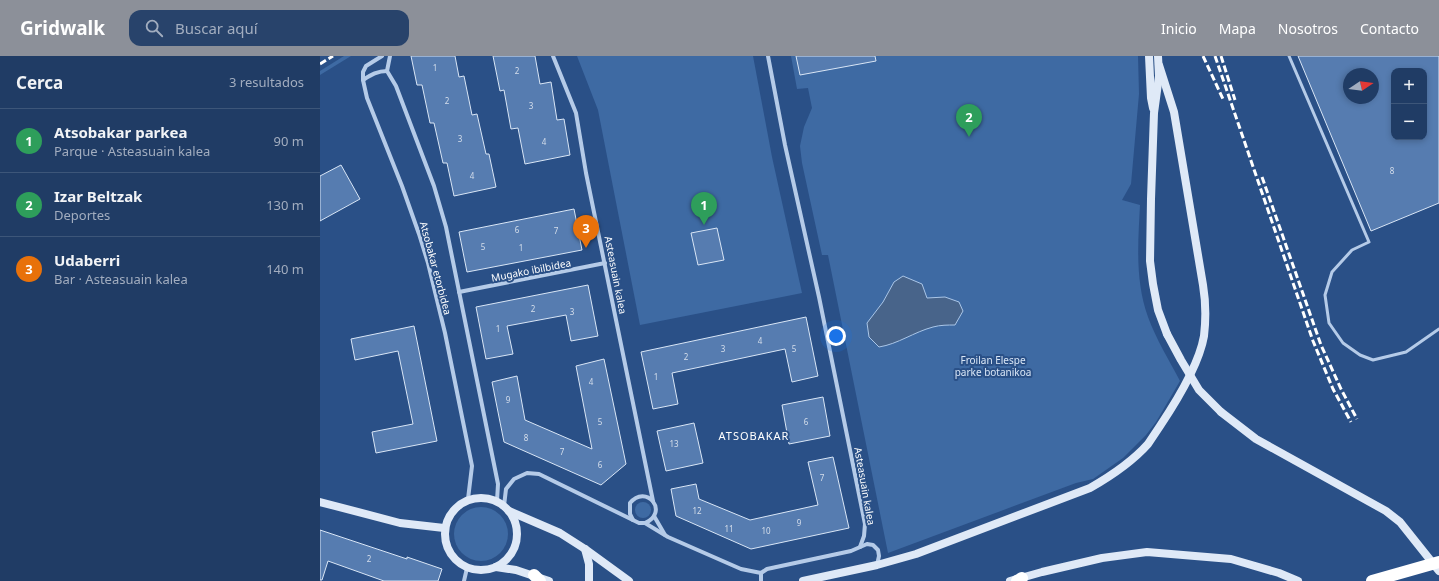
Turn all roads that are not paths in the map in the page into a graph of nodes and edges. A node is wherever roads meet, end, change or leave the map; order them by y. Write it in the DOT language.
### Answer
graph roads {
  1 [pos="382,56"];
  2 [pos="390,56"];
  3 [pos="553,56"];
  4 [pos="768,56"];
  5 [pos="1149,56"];
  6 [pos="1158,56"];
  7 [pos="1289,56"];
  8 [pos="1159,65"];
  9 [pos="387,71"];
  10 [pos="363,80"];
  11 [pos="1154,113"];
  12 [pos="605,263"];
  13 [pos="459,292"];
  14 [pos="1439,330"];
  15 [pos="468,499"];
  16 [pos="653,501"];
  17 [pos="320,502"];
  18 [pos="503,506"];
  19 [pos="654,516"];
  20 [pos="634,520"];
  21 [pos="644,523"];
  22 [pos="444,528"];
  23 [pos="666,535"];
  24 [pos="860,547"];
  25 [pos="585,549"];
  26 [pos="1439,562"];
  27 [pos="877,565"];
  28 [pos="496,567"];
  29 [pos="467,568"];
  30 [pos="1439,570"];
  31 [pos="761,573"];
  32 [pos="537,578"];
  33 [pos="1016,580"];
  34 [pos="464,581"];
  35 [pos="549,581"];
  36 [pos="589,581"];
  37 [pos="629,581"];
  38 [pos="761,581"];
  39 [pos="803,581"];
  40 [pos="1298,581"];
  41 [pos="1372,581"];
  1 -- 10 [label="street"];
  2 -- 9 [label="street"];
  3 -- 12 [label="street, Asteasuain kalea"];
  4 -- 24 [label="street, Asteasuain kalea"];
  5 -- 11 [label="street"];
  6 -- 8 [label="street"];
  7 -- 14 [label="lane"];
  8 -- 11 [label="street"];
  8 -- 27 [label="street"];
  9 -- 10 [label="street"];
  9 -- 13 [label="street, Atsobakar etorbidea"];
  10 -- 15 [label="street, Atsobakar etorbidea"];
  11 -- 30 [label="street, bridge"];
  12 -- 13 [label="street, Mugako ibilbidea"];
  12 -- 16 [label="street, Asteasuain kalea"];
  13 -- 18 [label="street, Atsobakar etorbidea"];
  15 -- 18 [label="street"];
  15 -- 22 [label="street"];
  16 -- 19 [label="street, Asteasuain kalea"];
  16 -- 20 [label="street"];
  17 -- 22 [label="street"];
  18 -- 20 [label="street"];
  18 -- 25 [label="street"];
  18 -- 28 [label="street"];
  19 -- 21 [label="street"];
  19 -- 23 [label="street, Asteasuain kalea"];
  20 -- 21 [label="street"];
  21 -- 23 [label="street"];
  22 -- 29 [label="street"];
  23 -- 31 [label="street"];
  24 -- 27 [label="street"];
  24 -- 31 [label="street"];
  25 -- 36 [label="street"];
  25 -- 37 [label="street"];
  26 -- 41 [label="highway, bridge"];
  27 -- 39 [label="street"];
  28 -- 29 [label="street"];
  28 -- 32 [label="street"];
  29 -- 34 [label="street"];
  31 -- 38 [label="street"];
  32 -- 35 [label="street"];
  33 -- 40 [label="street"];
}
